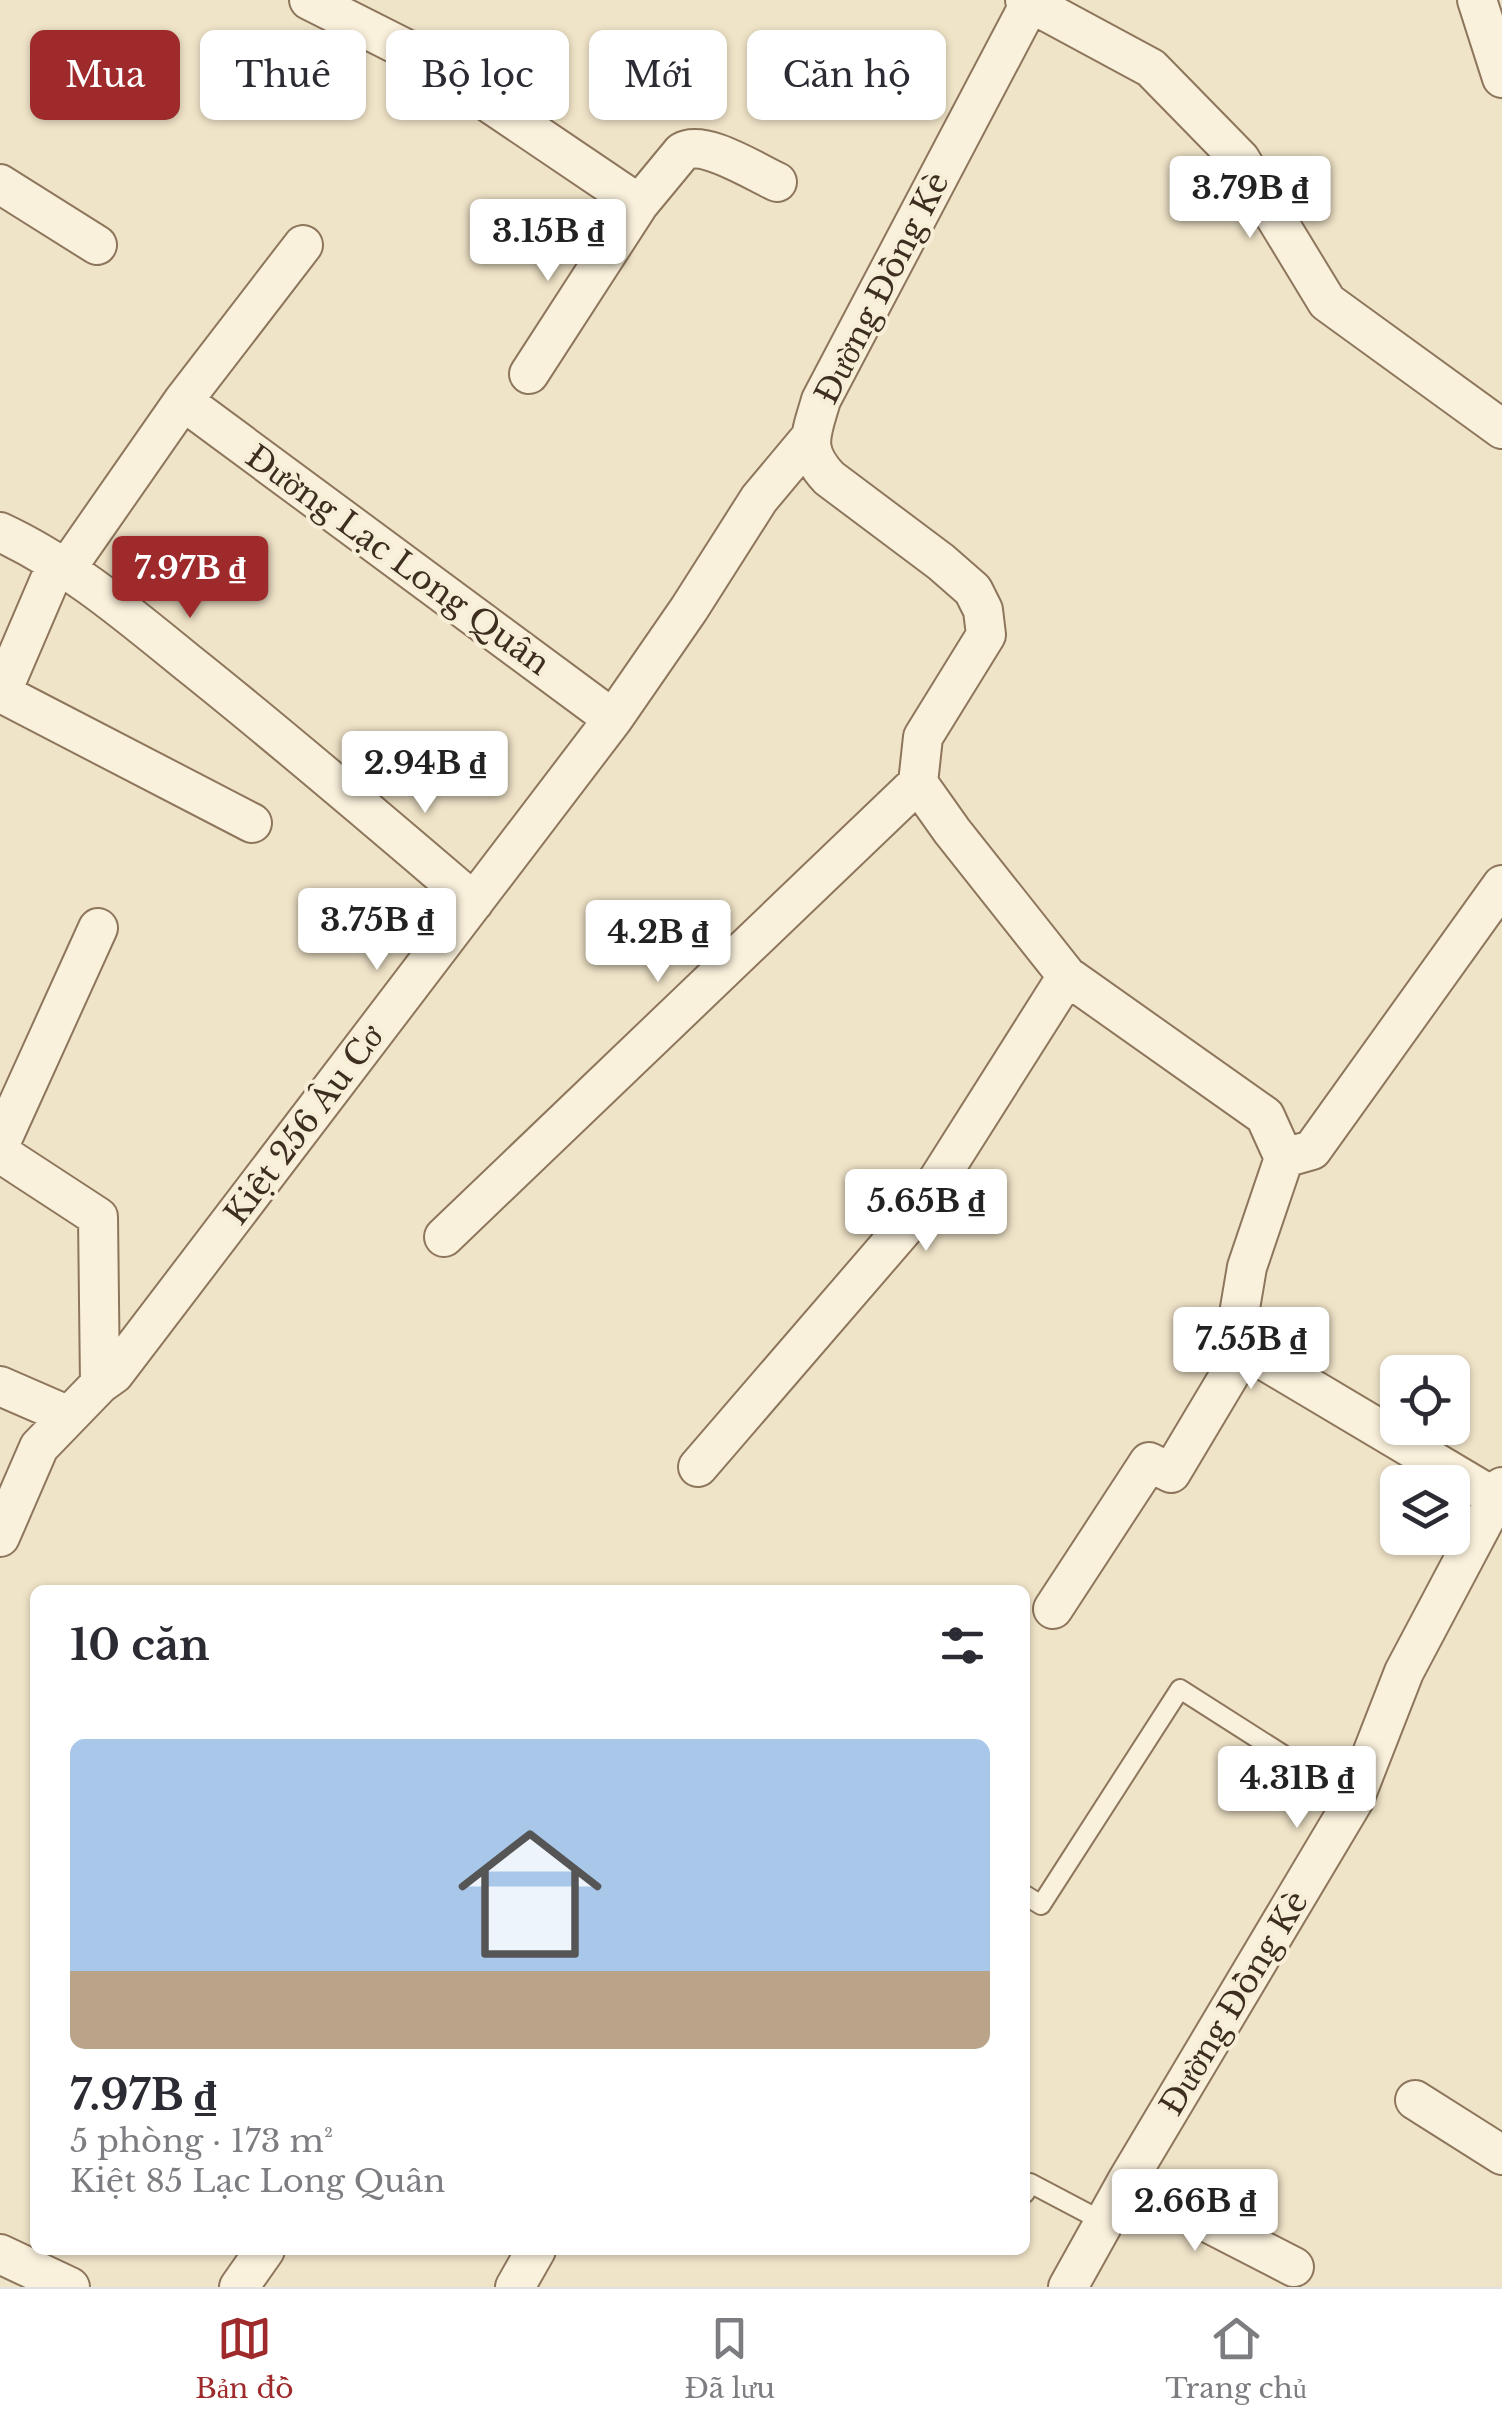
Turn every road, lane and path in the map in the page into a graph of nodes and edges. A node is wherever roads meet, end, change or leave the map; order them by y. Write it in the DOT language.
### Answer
graph roads {
  1 [pos="309,0"];
  2 [pos="1476,0"];
  3 [pos="1028,1"];
  4 [pos="1502,78"];
  5 [pos="776,182"];
  6 [pos="0,184"];
  7 [pos="624,194"];
  8 [pos="97,246"];
  9 [pos="303,246"];
  10 [pos="528,374"];
  11 [pos="183,401"];
  12 [pos="1502,429"];
  13 [pos="810,438"];
  14 [pos="0,532"];
  15 [pos="61,566"];
  16 [pos="613,720"];
  17 [pos="918,783"];
  18 [pos="252,823"];
  19 [pos="1502,884"];
  20 [pos="474,902"];
  21 [pos="98,928"];
  22 [pos="1067,976"];
  23 [pos="0,1144"];
  24 [pos="0,1153"];
  25 [pos="1284,1158"];
  26 [pos="444,1236"];
  27 [pos="1245,1349"];
  28 [pos="100,1384"];
  29 [pos="0,1386"];
  30 [pos="69,1416"];
  31 [pos="698,1467"];
  32 [pos="1500,1496"];
  33 [pos="0,1536"];
  34 [pos="1053,1609"];
  35 [pos="1354,1800"];
  36 [pos="1030,1898"];
  37 [pos="1415,2100"];
  38 [pos="1502,2156"];
  39 [pos="1127,2182"];
  40 [pos="1030,2183"];
  41 [pos="1104,2222"];
  42 [pos="0,2254"];
  43 [pos="261,2255"];
  44 [pos="533,2255"];
  45 [pos="1294,2267"];
  46 [pos="70,2287"];
  47 [pos="239,2287"];
  48 [pos="515,2287"];
  49 [pos="1068,2287"];
  1 -- 7 [label="street"];
  2 -- 4 [label="street"];
  3 -- 12 [label="street, Đường Đồng Kè"];
  3 -- 13 [label="street, Đường Đồng Kè"];
  5 -- 7 [label="street"];
  6 -- 8 [label="street"];
  7 -- 10 [label="street"];
  9 -- 11 [label="street"];
  11 -- 15 [label="street"];
  11 -- 16 [label="street, Đường Lạc Long Quân"];
  13 -- 16 [label="street, Kiệt 256 Âu Cơ"];
  13 -- 17 [label="street, Đường Đồng Kè"];
  14 -- 15 [label="street"];
  15 -- 18 [label="street"];
  15 -- 20 [label="street"];
  16 -- 20 [label="street, Kiệt 256 Âu Cơ"];
  17 -- 22 [label="street"];
  17 -- 26 [label="street"];
  19 -- 25 [label="street"];
  20 -- 28 [label="street, Kiệt 256 Âu Cơ"];
  21 -- 23 [label="street"];
  22 -- 25 [label="street"];
  22 -- 31 [label="street"];
  24 -- 28 [label="street"];
  25 -- 27 [label="street"];
  27 -- 32 [label="street, Đường Đồng Kè"];
  27 -- 34 [label="street"];
  28 -- 30 [label="street, Kiệt 256 Âu Cơ"];
  29 -- 30 [label="street"];
  30 -- 33 [label="street, Kiệt 256 Âu Cơ"];
  32 -- 35 [label="street, Đường Đồng Kè"];
  35 -- 36 [label="lane"];
  35 -- 39 [label="street, Đường Đồng Kè"];
  37 -- 38 [label="street"];
  39 -- 41 [label="street, Đường Đồng Kè"];
  39 -- 45 [label="street"];
  40 -- 41 [label="lane"];
  41 -- 49 [label="street, Đường Đồng Kè"];
  42 -- 46 [label="street"];
  43 -- 47 [label="street"];
  44 -- 48 [label="street"];
}
